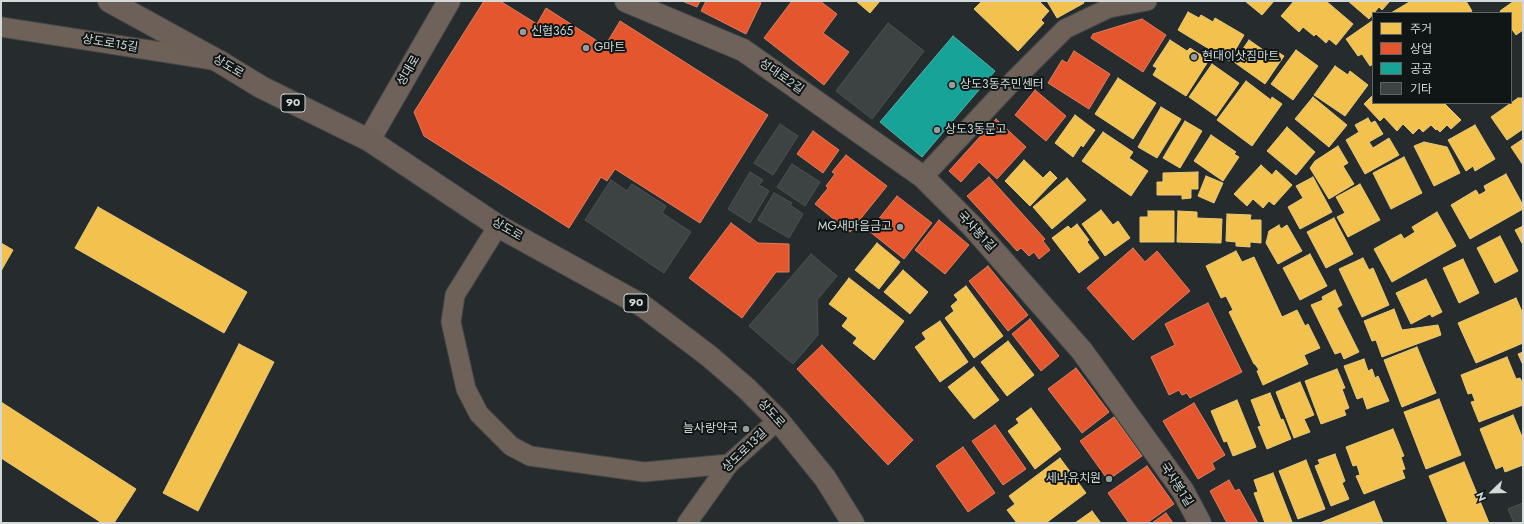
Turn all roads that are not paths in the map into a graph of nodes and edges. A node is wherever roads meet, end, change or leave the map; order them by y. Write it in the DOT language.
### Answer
graph roads {
  1 [pos="109,1"];
  2 [pos="449,1"];
  3 [pos="626,1"];
  4 [pos="1148,1"];
  5 [pos="1107,5"];
  6 [pos="1,27"];
  7 [pos="220,62"];
  8 [pos="369,140"];
  9 [pos="923,177"];
  10 [pos="498,226"];
  11 [pos="778,420"];
  12 [pos="729,464"];
  13 [pos="687,523"];
  14 [pos="853,523"];
  15 [pos="1200,523"];
  1 -- 7 [label="main road, 상도로 / 90"];
  2 -- 8 [label="street, 성대로"];
  3 -- 9 [label="street, 성대로2길"];
  4 -- 5 [label="street"];
  5 -- 9 [label="street"];
  6 -- 7 [label="street, 상도로15길"];
  7 -- 8 [label="main road, 상도로 / 90"];
  8 -- 10 [label="main road, 상도로 / 90"];
  9 -- 15 [label="street, 국사봉1길"];
  10 -- 11 [label="main road, 상도로 / 90"];
  10 -- 12 [label="street"];
  11 -- 12 [label="street, 상도로13길"];
  11 -- 14 [label="main road, 상도로 / 90"];
  12 -- 13 [label="street, 상도로13길"];
}
